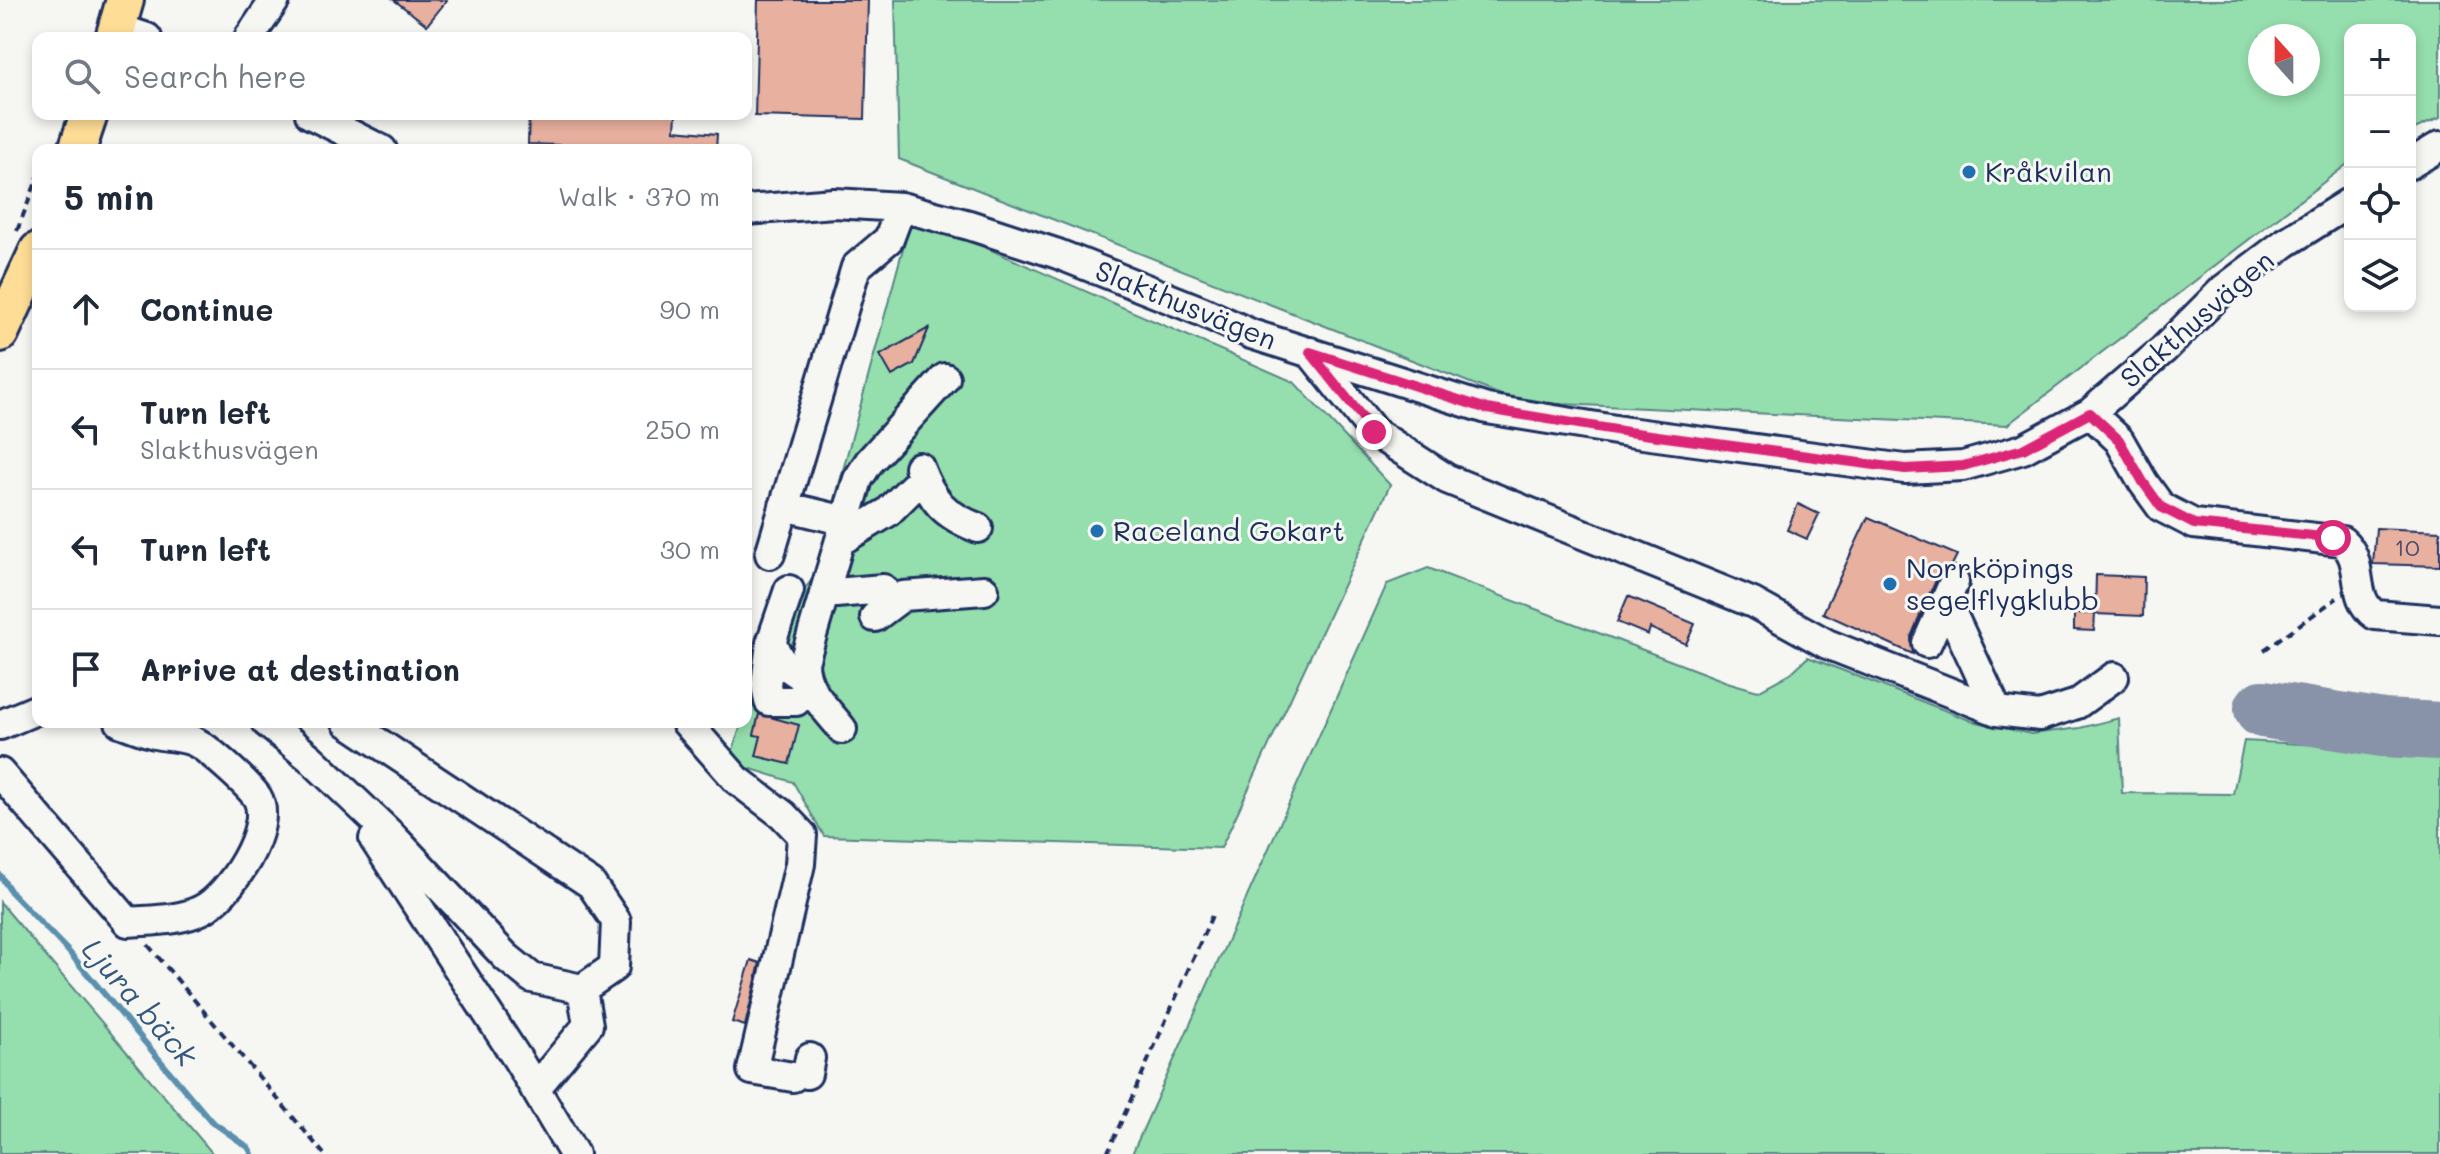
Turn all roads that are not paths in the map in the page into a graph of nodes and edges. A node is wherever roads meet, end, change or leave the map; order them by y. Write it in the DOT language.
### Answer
graph roads {
  1 [pos="275,0"];
  2 [pos="253,32"];
  3 [pos="87,120"];
  4 [pos="322,120"];
  5 [pos="79,144"];
  6 [pos="370,144"];
  7 [pos="2440,146"];
  8 [pos="2416,160"];
  9 [pos="2344,206"];
  10 [pos="901,207"];
  11 [pos="752,210"];
  12 [pos="26,243"];
  13 [pos="0,333"];
  14 [pos="1310,352"];
  15 [pos="945,378"];
  16 [pos="2090,413"];
  17 [pos="784,506"];
  18 [pos="846,522"];
  19 [pos="978,528"];
  20 [pos="770,554"];
  21 [pos="1954,582"];
  22 [pos="883,589"];
  23 [pos="789,590"];
  24 [pos="984,590"];
  25 [pos="824,594"];
  26 [pos="1941,609"];
  27 [pos="875,617"];
  28 [pos="2440,620"];
  29 [pos="1927,643"];
  30 [pos="2114,677"];
  31 [pos="807,683"];
  32 [pos="1997,711"];
  33 [pos="32,712"];
  34 [pos="0,725"];
  35 [pos="138,728"];
  36 [pos="273,728"];
  37 [pos="286,728"];
  38 [pos="356,728"];
  39 [pos="691,728"];
  40 [pos="842,729"];
  41 [pos="310,758"];
  42 [pos="0,773"];
  43 [pos="582,989"];
  44 [pos="803,1070"];
  45 [pos="535,1089"];
  46 [pos="574,1154"];
  1 -- 2 [label="street"];
  3 -- 5 [label="main road"];
  4 -- 6 [label="street"];
  7 -- 8 [label="street"];
  9 -- 16 [label="street, Slakthusvägen"];
  10 -- 11 [label="street, Slakthusvägen"];
  10 -- 14 [label="street, Slakthusvägen"];
  10 -- 17 [label="street"];
  12 -- 13 [label="main road"];
  14 -- 16 [label="street, Slakthusvägen"];
  14 -- 32 [label="street"];
  15 -- 18 [label="street"];
  16 -- 28 [label="street"];
  17 -- 18 [label="street"];
  17 -- 20 [label="street"];
  18 -- 19 [label="street"];
  18 -- 25 [label="street"];
  21 -- 26 [label="street"];
  22 -- 25 [label="street"];
  23 -- 31 [label="street"];
  24 -- 27 [label="street"];
  25 -- 31 [label="street"];
  26 -- 29 [label="street"];
  26 -- 32 [label="street"];
  30 -- 32 [label="street"];
  31 -- 40 [label="street"];
  33 -- 34 [label="street"];
  35 -- 42 [label="street"];
  36 -- 41 [label="street"];
  37 -- 41 [label="street"];
  38 -- 43 [label="street"];
  39 -- 44 [label="street"];
  41 -- 43 [label="street"];
  41 -- 45 [label="street"];
  43 -- 45 [label="street"];
  45 -- 46 [label="street"];
}
